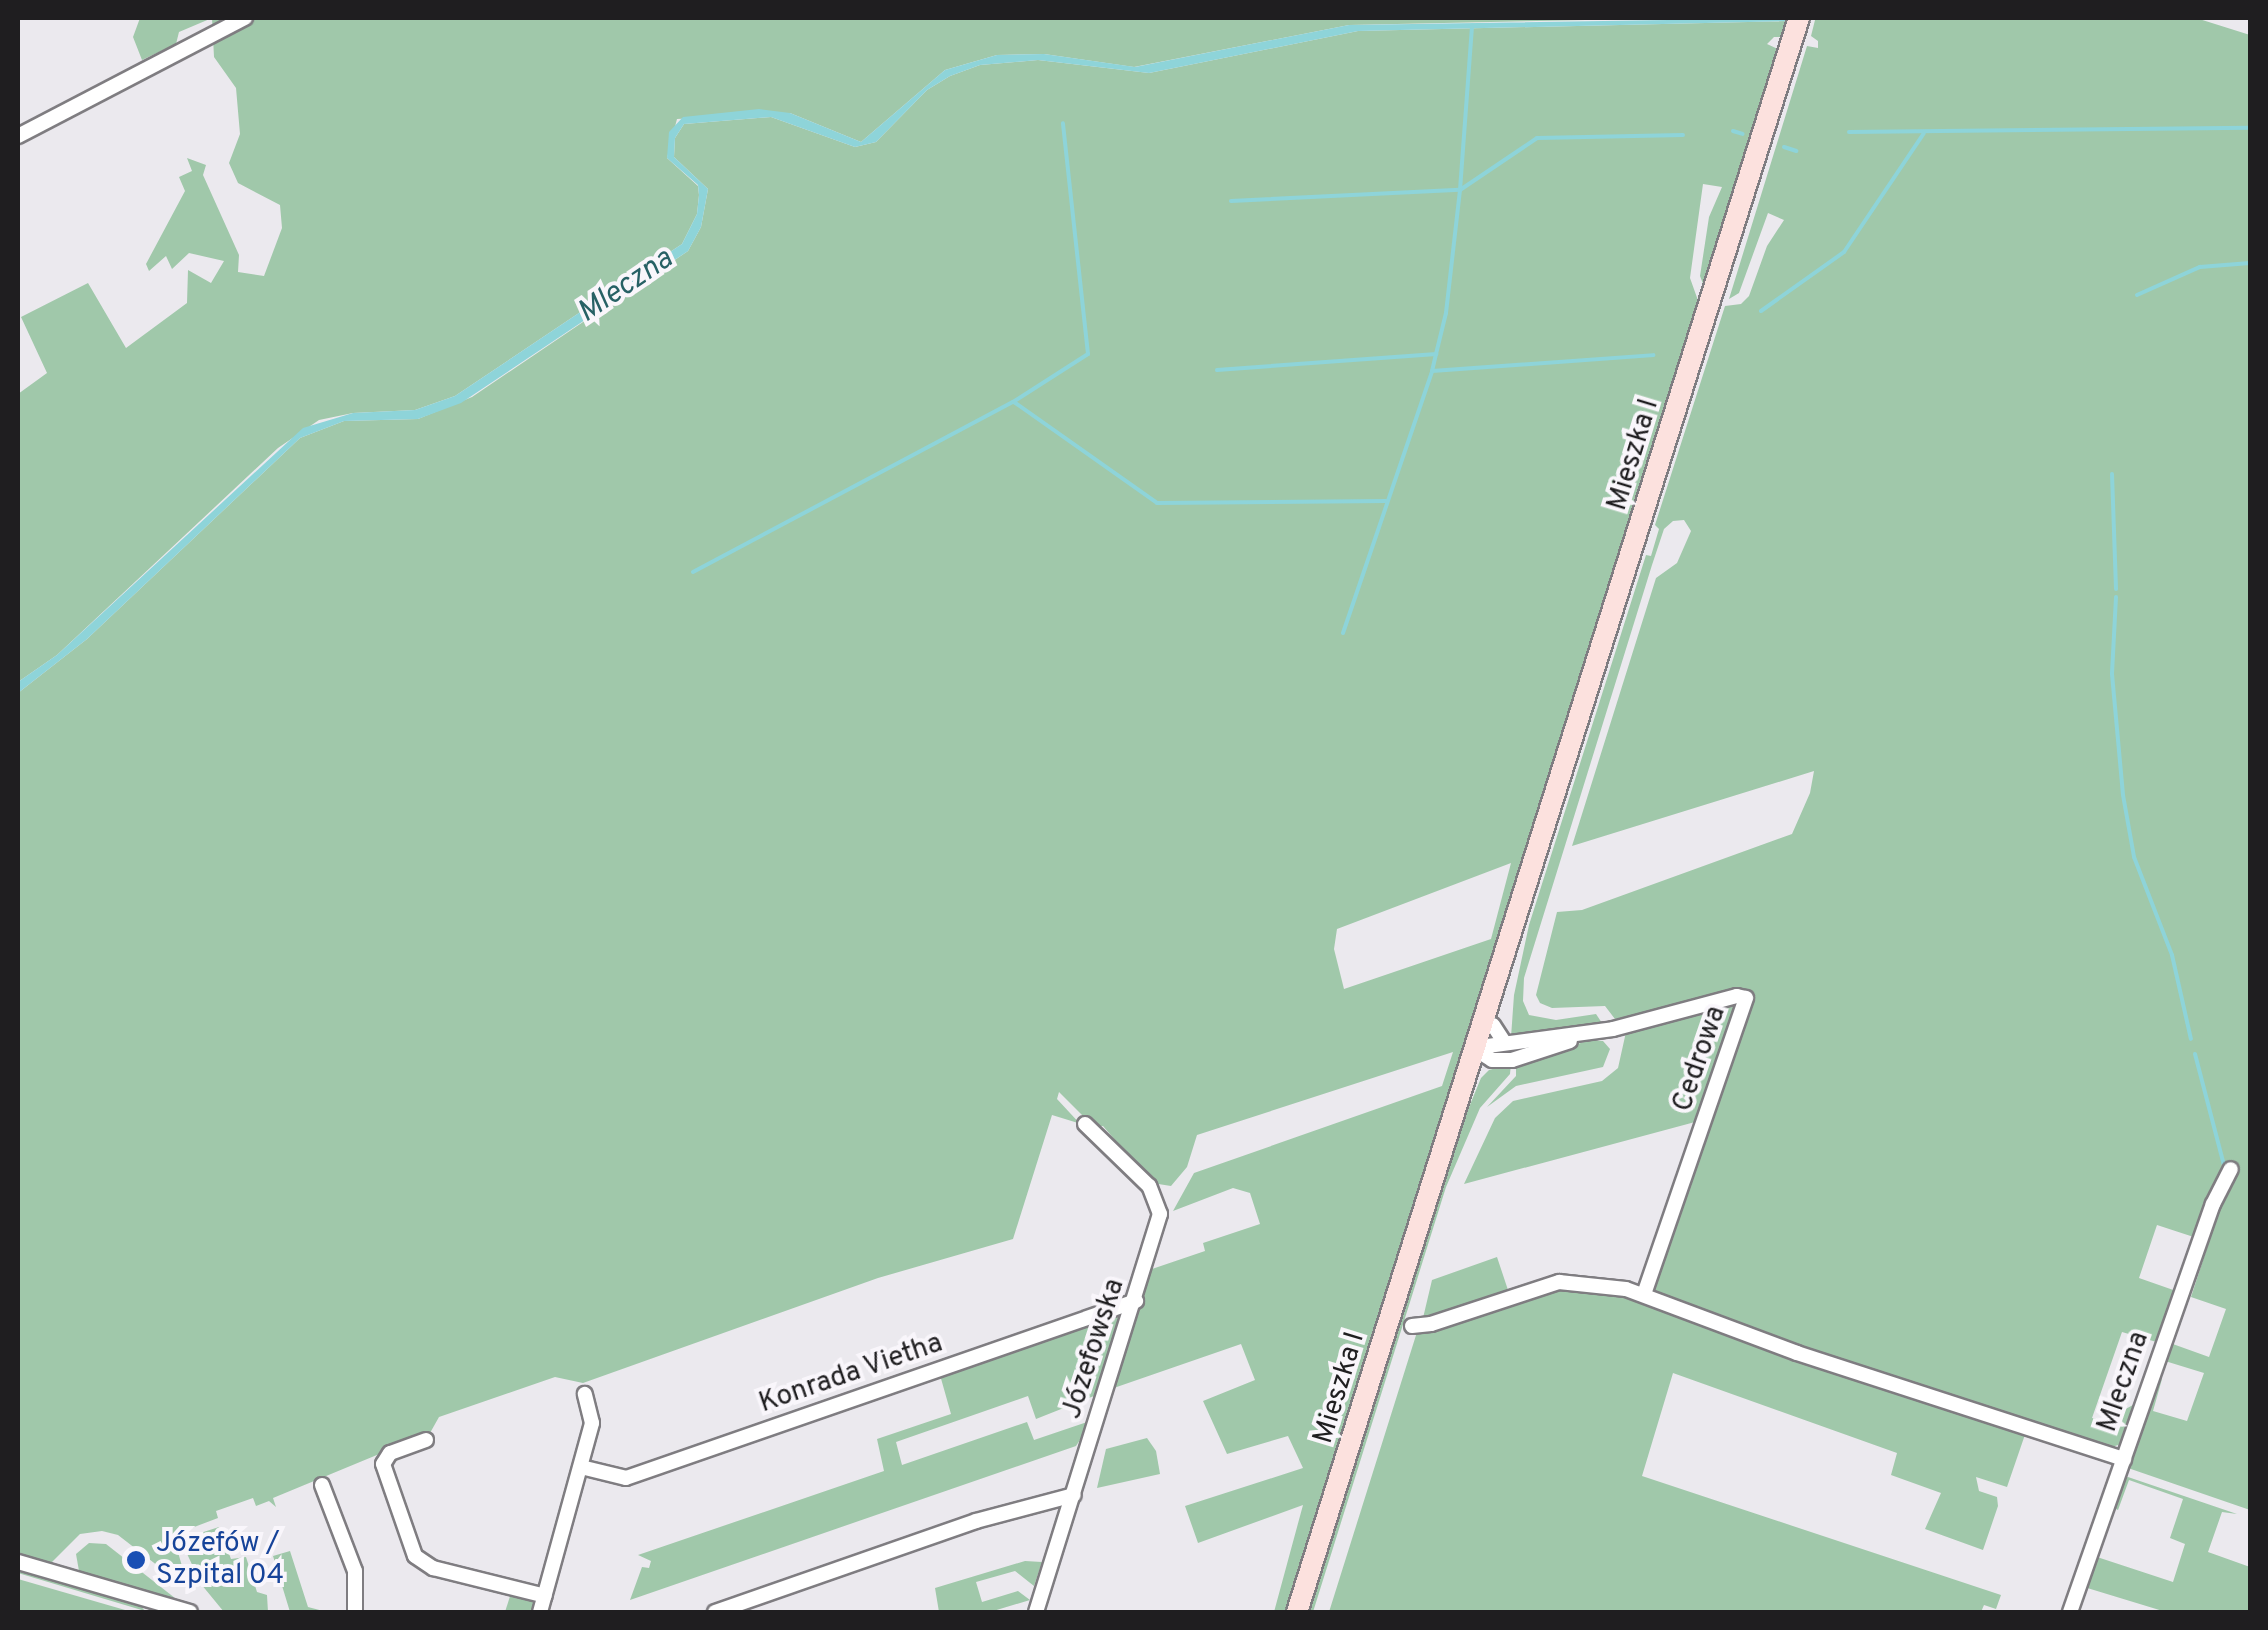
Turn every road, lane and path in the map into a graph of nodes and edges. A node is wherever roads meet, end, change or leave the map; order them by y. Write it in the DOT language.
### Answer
graph roads {
  1 [pos="244,18"];
  2 [pos="1799,18"];
  3 [pos="18,136"];
  4 [pos="1520,908"];
  5 [pos="1584,1034"];
  6 [pos="1487,1043"];
  7 [pos="1085,1124"];
  8 [pos="2231,1170"];
  9 [pos="1644,1294"];
  10 [pos="1136,1301"];
  11 [pos="1412,1326"];
  12 [pos="585,1394"];
  13 [pos="426,1440"];
  14 [pos="2124,1460"];
  15 [pos="581,1467"];
  16 [pos="322,1485"];
  17 [pos="1074,1495"];
  18 [pos="18,1562"];
  19 [pos="544,1596"];
  20 [pos="190,1612"];
  21 [pos="355,1612"];
  22 [pos="540,1612"];
  23 [pos="715,1612"];
  24 [pos="1036,1612"];
  25 [pos="1297,1612"];
  26 [pos="2070,1612"];
  1 -- 3 [label="street"];
  2 -- 4 [label="street, Mieszka I"];
  4 -- 6 [label="street, Mieszka I"];
  4 -- 6 [label="street, Mieszka I"];
  5 -- 6 [label="street, Cedrowa"];
  5 -- 6 [label="street, Cedrowa"];
  5 -- 9 [label="street, Cedrowa"];
  6 -- 25 [label="street, Mieszka I"];
  7 -- 10 [label="street, Józefowska"];
  8 -- 14 [label="street, Mleczna"];
  9 -- 11 [label="street"];
  9 -- 14 [label="street"];
  10 -- 15 [label="street, Konrada Vietha"];
  10 -- 17 [label="street, Józefowska"];
  12 -- 15 [label="street"];
  13 -- 19 [label="street"];
  14 -- 26 [label="street, Mleczna"];
  15 -- 19 [label="street"];
  16 -- 21 [label="street"];
  17 -- 23 [label="street"];
  17 -- 24 [label="street, Józefowska"];
  18 -- 20 [label="street"];
  19 -- 22 [label="street"];
}
